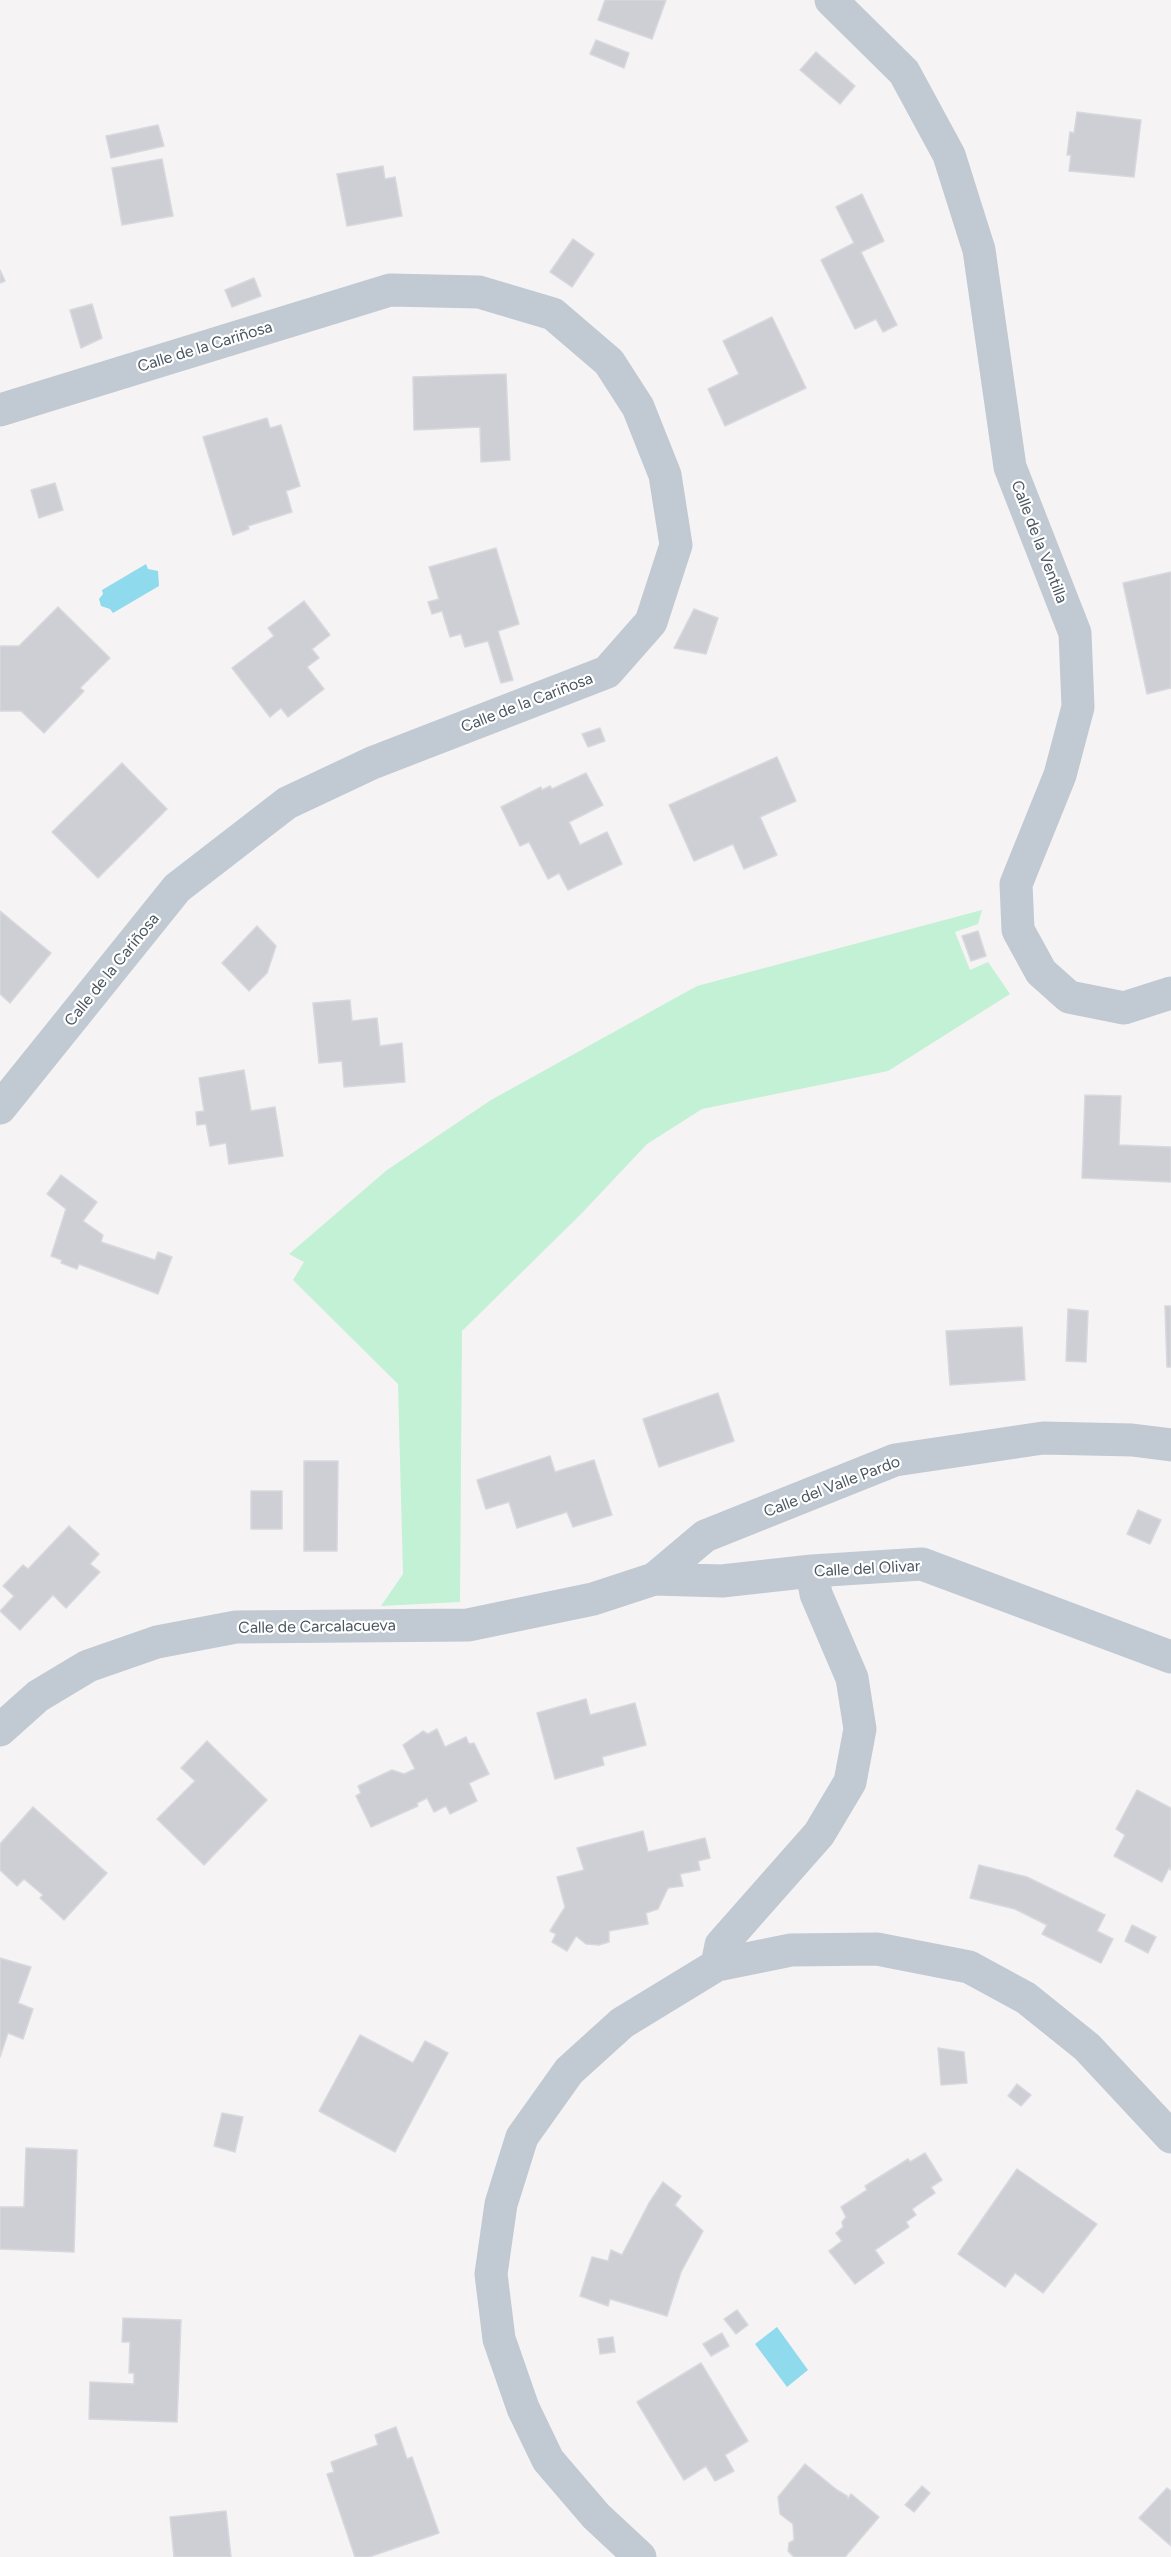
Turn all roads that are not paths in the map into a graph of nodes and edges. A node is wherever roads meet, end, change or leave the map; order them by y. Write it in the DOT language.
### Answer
graph roads {
  1 [pos="831,0"];
  2 [pos="0,410"];
  3 [pos="1171,993"];
  4 [pos="0,1108"];
  5 [pos="1171,1445"];
  6 [pos="812,1571"];
  7 [pos="654,1579"];
  8 [pos="1171,1657"];
  9 [pos="0,1730"];
  10 [pos="717,1965"];
  11 [pos="1171,2137"];
  12 [pos="640,2557"];
  1 -- 3 [label="street, Calle de la Ventilla"];
  2 -- 4 [label="street, Calle de la Cariñosa"];
  5 -- 7 [label="street, Calle del Valle Pardo"];
  6 -- 7 [label="street, Calle del Olivar"];
  6 -- 8 [label="street, Calle del Olivar"];
  6 -- 10 [label="street"];
  7 -- 9 [label="street, Calle de Carcalacueva"];
  10 -- 11 [label="street"];
  10 -- 12 [label="street"];
}
